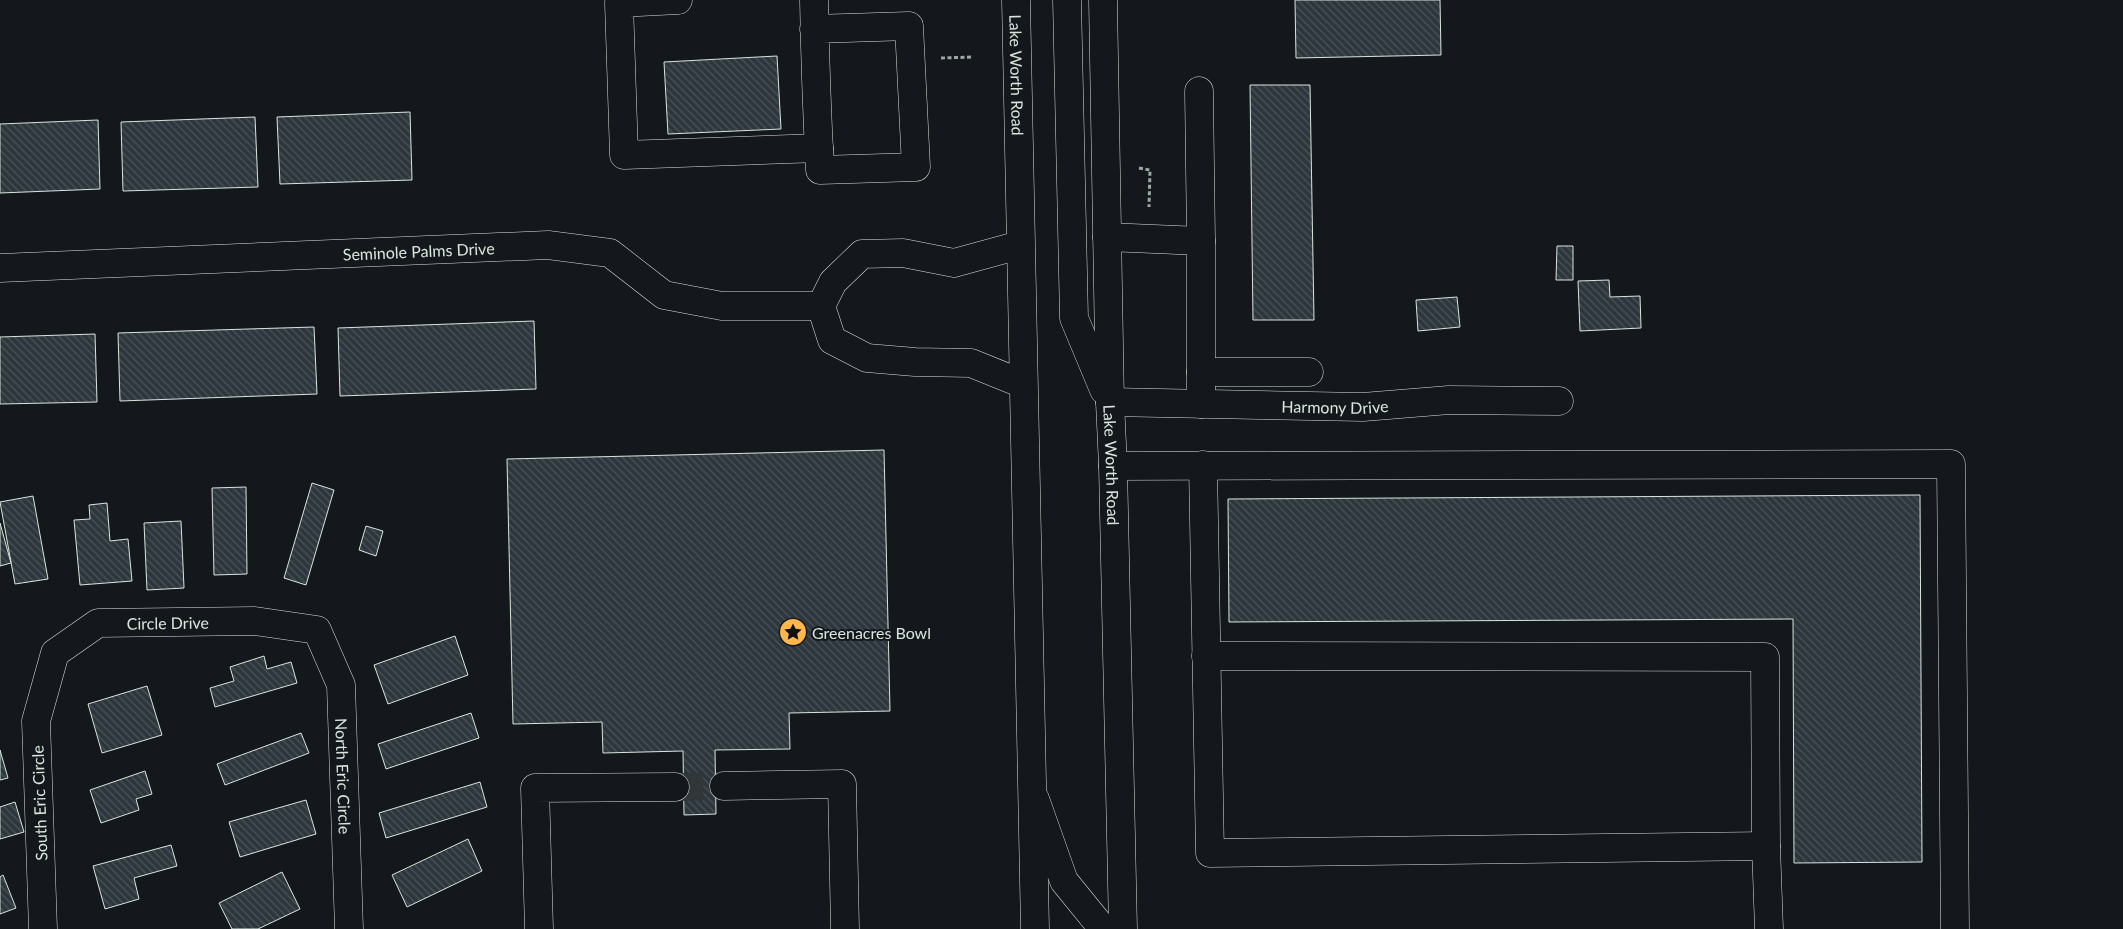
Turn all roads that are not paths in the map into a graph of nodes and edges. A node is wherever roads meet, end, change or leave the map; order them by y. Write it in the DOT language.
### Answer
graph roads {
  1 [pos="678,0"];
  2 [pos="814,0"];
  3 [pos="1016,0"];
  4 [pos="1067,0"];
  5 [pos="1103,0"];
  6 [pos="814,29"];
  7 [pos="1199,90"];
  8 [pos="819,148"];
  9 [pos="1107,237"];
  10 [pos="1201,241"];
  11 [pos="1020,245"];
  12 [pos="0,268"];
  13 [pos="821,306"];
  14 [pos="1201,372"];
  15 [pos="1308,372"];
  16 [pos="1023,384"];
  17 [pos="1559,401"];
  18 [pos="1110,402"];
  19 [pos="1201,404"];
  20 [pos="1113,466"];
  21 [pos="1203,466"];
  22 [pos="317,630"];
  23 [pos="1206,656"];
  24 [pos="48,678"];
  25 [pos="724,786"];
  26 [pos="675,787"];
  27 [pos="1031,788"];
  28 [pos="1766,846"];
  29 [pos="44,929"];
  30 [pos="349,929"];
  31 [pos="539,929"];
  32 [pos="845,929"];
  33 [pos="1035,929"];
  34 [pos="1103,929"];
  35 [pos="1123,929"];
  36 [pos="1769,929"];
  37 [pos="1955,929"];
  1 -- 8 [label="street"];
  2 -- 6 [label="street"];
  3 -- 11 [label="street, Lake Worth Road"];
  4 -- 18 [label="street"];
  5 -- 9 [label="street, Lake Worth Road"];
  6 -- 8 [label="street"];
  6 -- 8 [label="street"];
  7 -- 10 [label="street"];
  9 -- 10 [label="street"];
  9 -- 18 [label="street, Lake Worth Road"];
  10 -- 14 [label="street"];
  11 -- 13 [label="street"];
  11 -- 16 [label="street, Lake Worth Road"];
  12 -- 13 [label="street, Seminole Palms Drive"];
  13 -- 16 [label="street"];
  14 -- 15 [label="street"];
  14 -- 19 [label="street"];
  16 -- 27 [label="street, Lake Worth Road"];
  17 -- 19 [label="street, Harmony Drive"];
  18 -- 19 [label="street, Harmony Drive"];
  18 -- 20 [label="street, Lake Worth Road"];
  20 -- 21 [label="street"];
  20 -- 35 [label="street, Lake Worth Road"];
  21 -- 23 [label="street"];
  21 -- 37 [label="street"];
  22 -- 24 [label="street, Circle Drive"];
  22 -- 30 [label="street, North Eric Circle"];
  23 -- 28 [label="street"];
  23 -- 28 [label="street"];
  24 -- 29 [label="street, South Eric Circle"];
  25 -- 32 [label="street"];
  26 -- 31 [label="street"];
  27 -- 33 [label="street, Lake Worth Road"];
  27 -- 34 [label="street"];
  28 -- 36 [label="street"];
}
